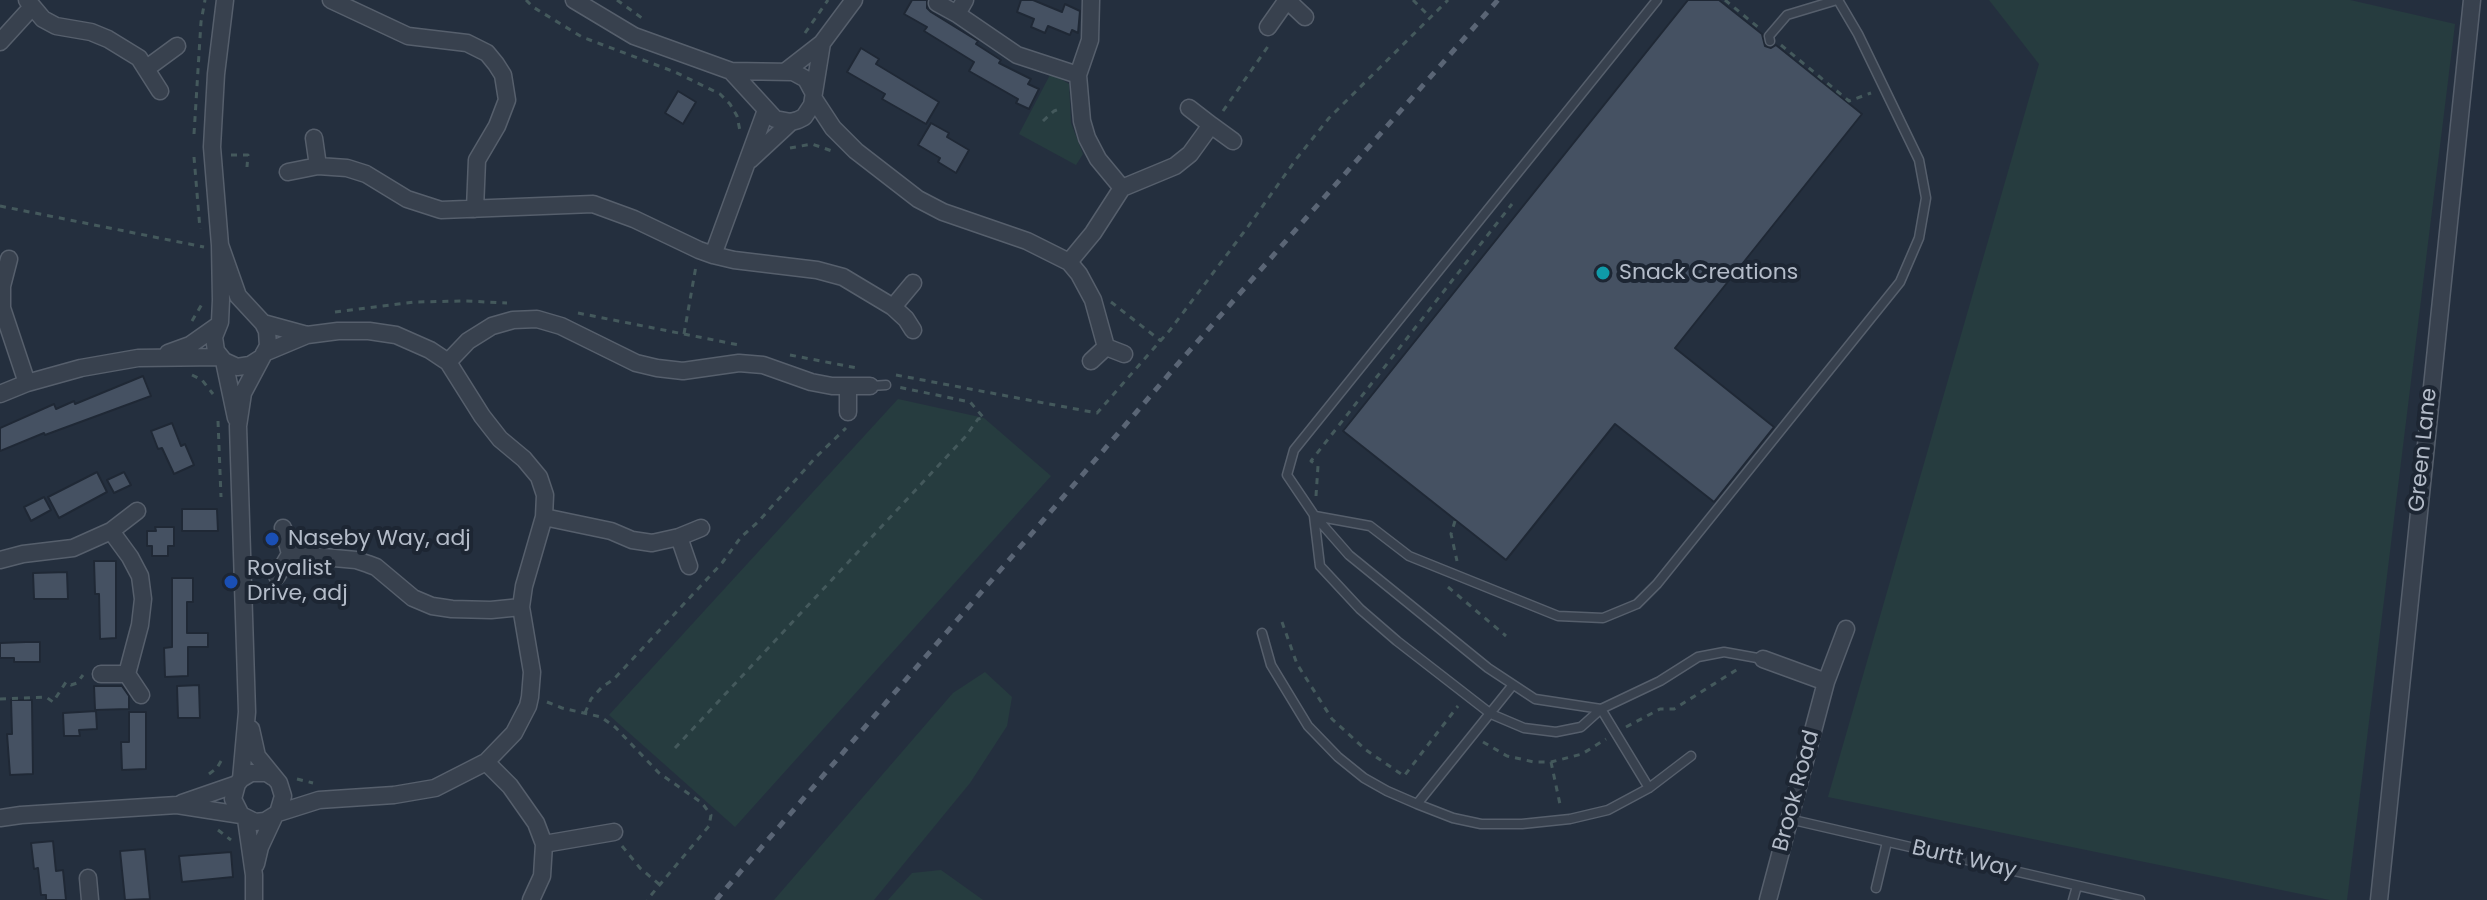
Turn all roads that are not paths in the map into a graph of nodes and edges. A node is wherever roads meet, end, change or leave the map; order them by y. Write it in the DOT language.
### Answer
graph roads {
  1 [pos="225,0"];
  2 [pos="331,0"];
  3 [pos="574,0"];
  4 [pos="854,0"];
  5 [pos="1091,0"];
  6 [pos="1657,0"];
  7 [pos="1838,0"];
  8 [pos="2472,0"];
  9 [pos="937,3"];
  10 [pos="30,4"];
  11 [pos="961,7"];
  12 [pos="1305,17"];
  13 [pos="1268,27"];
  14 [pos="1770,38"];
  15 [pos="0,42"];
  16 [pos="822,43"];
  17 [pos="177,46"];
  18 [pos="147,68"];
  19 [pos="731,71"];
  20 [pos="783,72"];
  21 [pos="1078,75"];
  22 [pos="160,91"];
  23 [pos="814,95"];
  24 [pos="765,108"];
  25 [pos="1189,108"];
  26 [pos="795,121"];
  27 [pos="1211,125"];
  28 [pos="833,128"];
  29 [pos="314,138"];
  30 [pos="1233,141"];
  31 [pos="746,164"];
  32 [pos="318,166"];
  33 [pos="288,172"];
  34 [pos="1122,188"];
  35 [pos="475,209"];
  36 [pos="220,245"];
  37 [pos="705,257"];
  38 [pos="9,259"];
  39 [pos="1069,262"];
  40 [pos="913,283"];
  41 [pos="1,286"];
  42 [pos="893,307"];
  43 [pos="261,321"];
  44 [pos="218,324"];
  45 [pos="913,330"];
  46 [pos="307,335"];
  47 [pos="1106,347"];
  48 [pos="1124,354"];
  49 [pos="159,356"];
  50 [pos="263,356"];
  51 [pos="222,359"];
  52 [pos="1091,361"];
  53 [pos="448,362"];
  54 [pos="27,383"];
  55 [pos="878,386"];
  56 [pos="848,387"];
  57 [pos="0,394"];
  58 [pos="851,416"];
  59 [pos="238,426"];
  60 [pos="137,511"];
  61 [pos="1314,515"];
  62 [pos="544,517"];
  63 [pos="283,528"];
  64 [pos="701,528"];
  65 [pos="111,531"];
  66 [pos="679,537"];
  67 [pos="290,554"];
  68 [pos="0,560"];
  69 [pos="689,566"];
  70 [pos="277,576"];
  71 [pos="521,607"];
  72 [pos="1846,629"];
  73 [pos="1262,633"];
  74 [pos="1763,659"];
  75 [pos="101,674"];
  76 [pos="127,674"];
  77 [pos="1826,682"];
  78 [pos="1512,686"];
  79 [pos="141,695"];
  80 [pos="1601,709"];
  81 [pos="247,712"];
  82 [pos="1491,714"];
  83 [pos="1691,756"];
  84 [pos="486,762"];
  85 [pos="282,779"];
  86 [pos="239,782"];
  87 [pos="1649,788"];
  88 [pos="319,800"];
  89 [pos="1417,804"];
  90 [pos="177,805"];
  91 [pos="276,815"];
  92 [pos="243,817"];
  93 [pos="0,818"];
  94 [pos="1788,819"];
  95 [pos="614,832"];
  96 [pos="1887,842"];
  97 [pos="544,844"];
  98 [pos="254,875"];
  99 [pos="88,878"];
  100 [pos="2077,886"];
  101 [pos="1876,888"];
  102 [pos="90,900"];
  103 [pos="254,900"];
  104 [pos="531,900"];
  105 [pos="1768,900"];
  106 [pos="2073,900"];
  107 [pos="2140,900"];
  108 [pos="2379,900"];
  1 -- 36 [label="street"];
  2 -- 35 [label="street"];
  3 -- 19 [label="street"];
  4 -- 16 [label="street"];
  5 -- 21 [label="street"];
  6 -- 61 [label="lane"];
  7 -- 14 [label="lane"];
  7 -- 61 [label="lane"];
  8 -- 108 [label="street, Green Lane"];
  9 -- 11 [label="street"];
  10 -- 15 [label="street"];
  10 -- 18 [label="street"];
  11 -- 21 [label="street"];
  12 -- 13 [label="street"];
  16 -- 20 [label="street"];
  16 -- 23 [label="street"];
  17 -- 18 [label="street"];
  18 -- 22 [label="street"];
  19 -- 20 [label="street"];
  19 -- 24 [label="street"];
  20 -- 23 [label="street"];
  20 -- 24 [label="street"];
  21 -- 34 [label="street"];
  23 -- 26 [label="street"];
  23 -- 28 [label="street"];
  24 -- 26 [label="street"];
  24 -- 31 [label="street"];
  25 -- 27 [label="street"];
  26 -- 28 [label="street"];
  26 -- 31 [label="street"];
  27 -- 30 [label="street"];
  27 -- 34 [label="street"];
  28 -- 39 [label="street"];
  29 -- 32 [label="street"];
  31 -- 37 [label="street"];
  32 -- 33 [label="street"];
  32 -- 35 [label="street"];
  34 -- 39 [label="street"];
  35 -- 37 [label="street"];
  36 -- 43 [label="street"];
  36 -- 44 [label="street"];
  37 -- 42 [label="street"];
  38 -- 41 [label="street"];
  39 -- 47 [label="street"];
  40 -- 42 [label="street"];
  41 -- 54 [label="street"];
  42 -- 45 [label="street"];
  43 -- 44 [label="street"];
  43 -- 46 [label="street"];
  43 -- 50 [label="street"];
  44 -- 49 [label="street"];
  44 -- 51 [label="street"];
  46 -- 50 [label="street"];
  46 -- 53 [label="street"];
  47 -- 48 [label="street"];
  47 -- 52 [label="street"];
  49 -- 51 [label="street"];
  49 -- 54 [label="street"];
  50 -- 51 [label="street"];
  50 -- 59 [label="street"];
  51 -- 59 [label="street"];
  53 -- 56 [label="street"];
  53 -- 62 [label="street"];
  54 -- 57 [label="street"];
  55 -- 56 [label="street"];
  56 -- 58 [label="street"];
  59 -- 81 [label="street"];
  60 -- 65 [label="street"];
  61 -- 78 [label="lane"];
  61 -- 82 [label="lane"];
  62 -- 66 [label="street"];
  62 -- 71 [label="street"];
  63 -- 67 [label="street"];
  64 -- 66 [label="street"];
  65 -- 68 [label="street"];
  65 -- 76 [label="street"];
  66 -- 69 [label="street"];
  67 -- 70 [label="street"];
  67 -- 71 [label="street"];
  71 -- 84 [label="street"];
  72 -- 77 [label="street, Brook Road"];
  73 -- 89 [label="lane"];
  74 -- 77 [label="street"];
  74 -- 80 [label="lane"];
  75 -- 76 [label="street"];
  76 -- 79 [label="street"];
  77 -- 94 [label="street, Brook Road"];
  78 -- 80 [label="lane"];
  78 -- 82 [label="lane"];
  80 -- 82 [label="lane"];
  80 -- 87 [label="lane"];
  81 -- 85 [label="street"];
  81 -- 86 [label="street"];
  82 -- 89 [label="lane"];
  83 -- 87 [label="lane"];
  84 -- 88 [label="street"];
  84 -- 97 [label="street"];
  85 -- 86 [label="street"];
  85 -- 88 [label="street"];
  85 -- 91 [label="street"];
  86 -- 90 [label="street"];
  86 -- 92 [label="street"];
  87 -- 89 [label="lane"];
  88 -- 91 [label="street"];
  90 -- 92 [label="street"];
  90 -- 93 [label="street"];
  91 -- 92 [label="street"];
  91 -- 98 [label="street"];
  92 -- 98 [label="street"];
  94 -- 96 [label="lane, Burtt Way"];
  94 -- 105 [label="street, Brook Road"];
  95 -- 97 [label="street"];
  96 -- 100 [label="lane, Burtt Way"];
  96 -- 101 [label="lane"];
  97 -- 104 [label="street"];
  98 -- 103 [label="street"];
  99 -- 102 [label="street"];
  100 -- 106 [label="lane"];
  100 -- 107 [label="lane, Burtt Way"];
}
